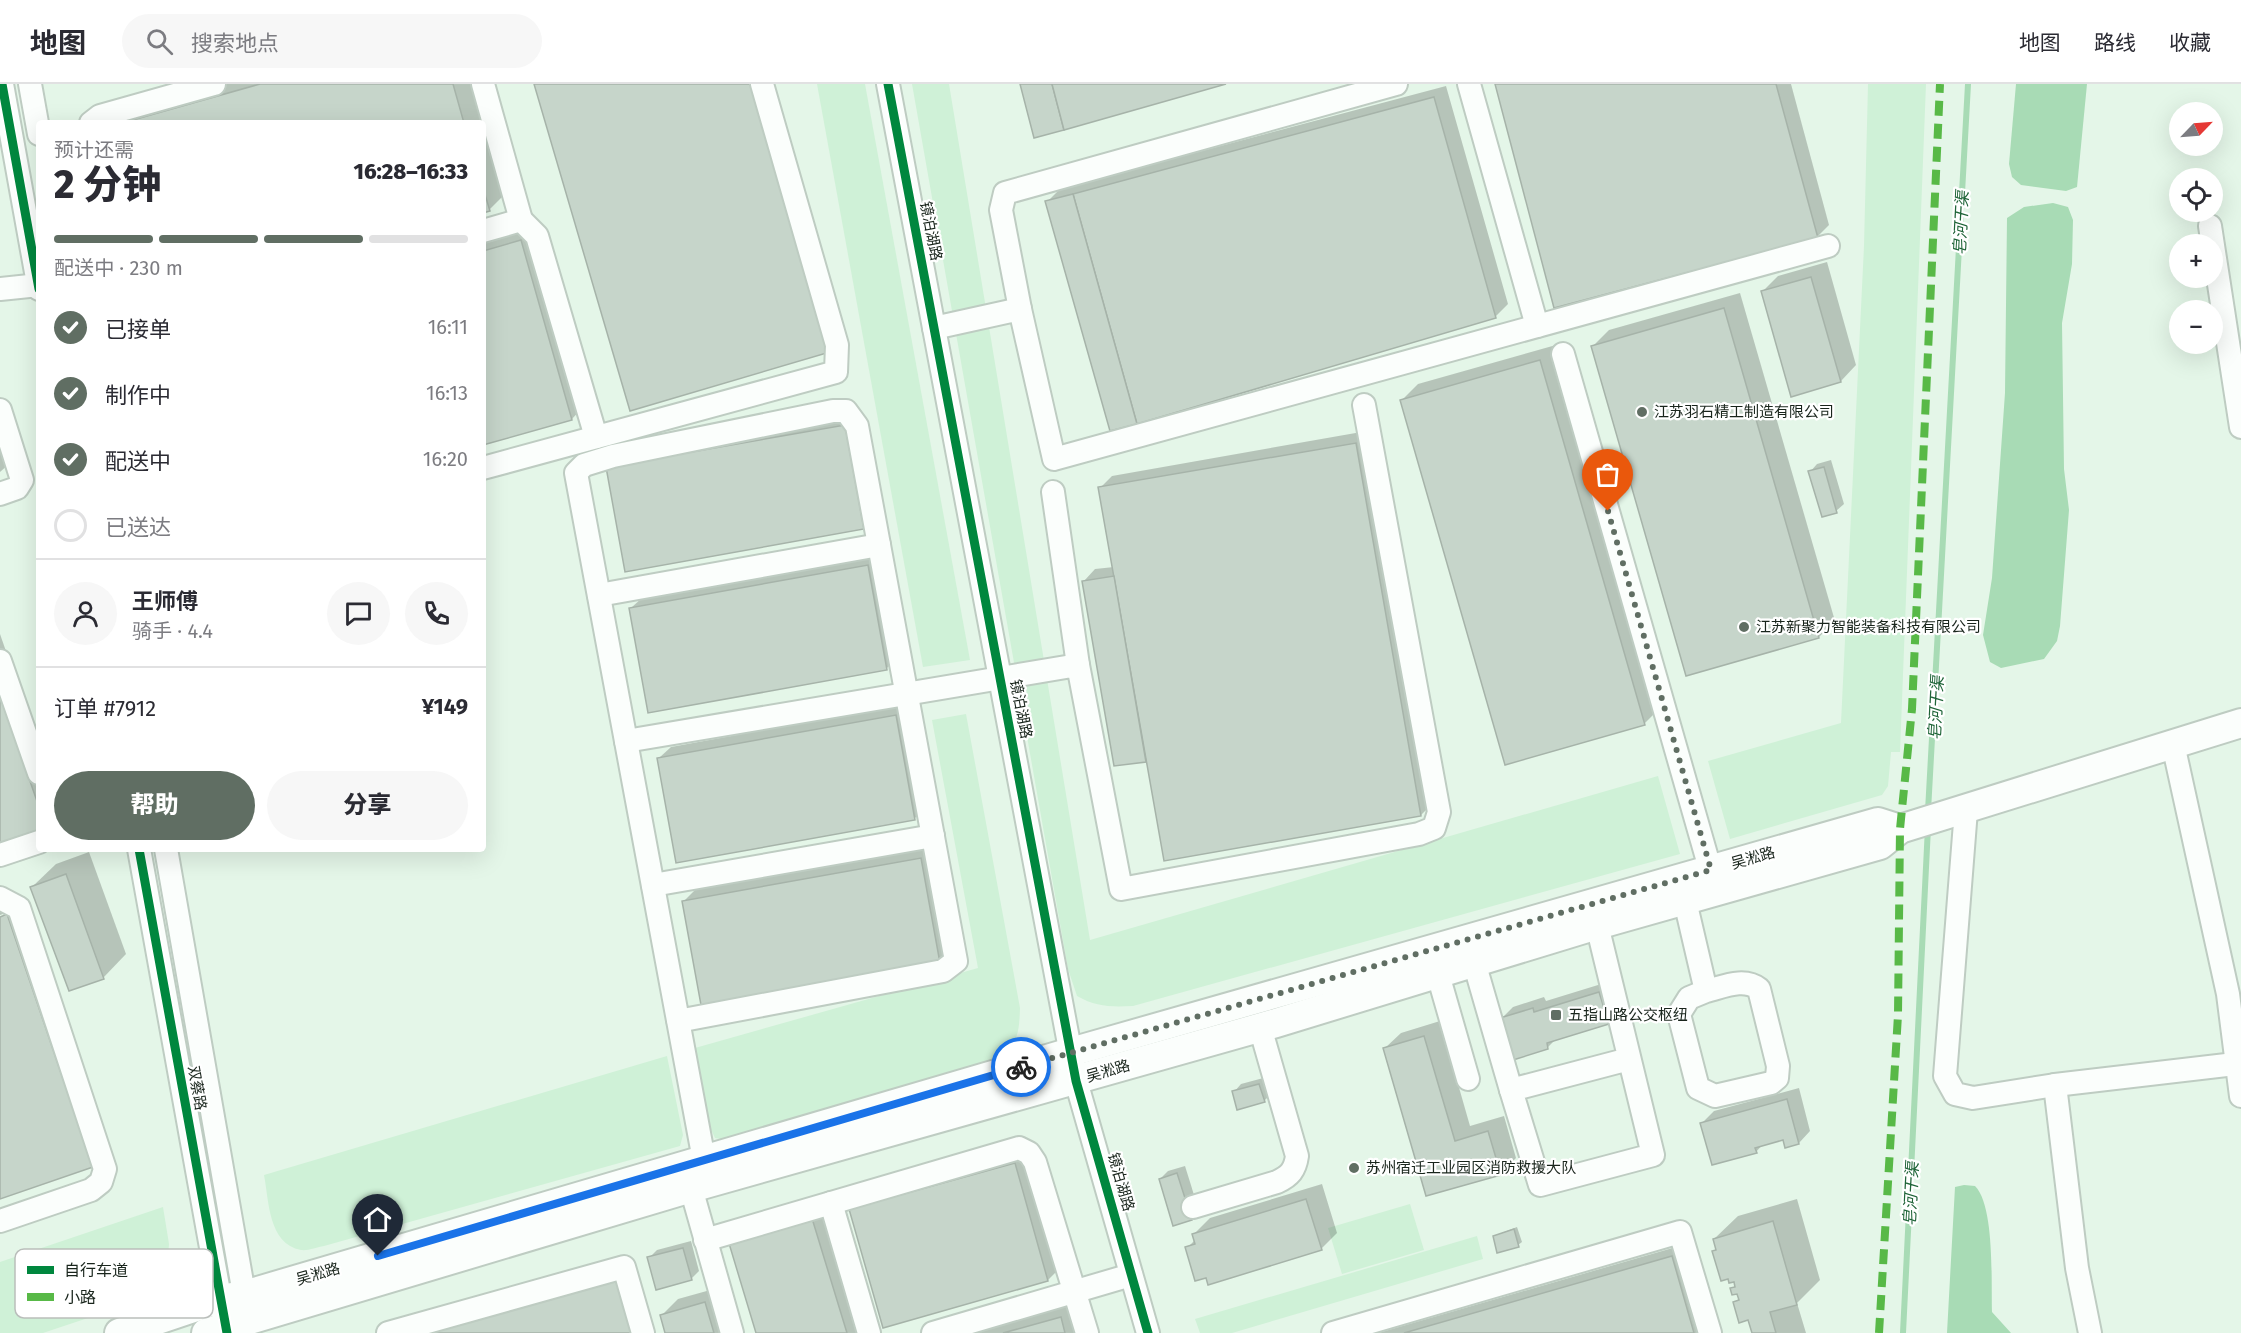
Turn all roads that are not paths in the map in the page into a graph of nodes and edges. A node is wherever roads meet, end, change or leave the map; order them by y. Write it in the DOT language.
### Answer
graph roads {
  1 [pos="2,84"];
  2 [pos="30,84"];
  3 [pos="214,84"];
  4 [pos="483,84"];
  5 [pos="762,84"];
  6 [pos="888,84"];
  7 [pos="1396,84"];
  8 [pos="1469,84"];
  9 [pos="36,120"];
  10 [pos="95,120"];
  11 [pos="521,219"];
  12 [pos="2210,226"];
  13 [pos="486,230"];
  14 [pos="1828,246"];
  15 [pos="36,270"];
  16 [pos="36,286"];
  17 [pos="0,289"];
  18 [pos="1020,309"];
  19 [pos="1536,326"];
  20 [pos="934,328"];
  21 [pos="1563,354"];
  22 [pos="1364,405"];
  23 [pos="0,410"];
  24 [pos="2241,428"];
  25 [pos="596,437"];
  26 [pos="486,467"];
  27 [pos="1053,492"];
  28 [pos="0,494"];
  29 [pos="879,545"];
  30 [pos="599,595"];
  31 [pos="0,660"];
  32 [pos="1078,664"];
  33 [pos="1000,678"];
  34 [pos="906,694"];
  35 [pos="2241,723"];
  36 [pos="31,725"];
  37 [pos="626,741"];
  38 [pos="2173,744"];
  39 [pos="36,755"];
  40 [pos="1966,810"];
  41 [pos="933,836"];
  42 [pos="36,843"];
  43 [pos="140,852"];
  44 [pos="165,852"];
  45 [pos="0,855"];
  46 [pos="1714,881"];
  47 [pos="653,885"];
  48 [pos="0,898"];
  49 [pos="1685,901"];
  50 [pos="1598,925"];
  51 [pos="1435,962"];
  52 [pos="1474,962"];
  53 [pos="1706,991"];
  54 [pos="678,1021"];
  55 [pos="1260,1027"];
  56 [pos="1071,1052"];
  57 [pos="1629,1059"];
  58 [pos="2235,1064"];
  59 [pos="1468,1079"];
  60 [pos="1076,1081"];
  61 [pos="2055,1085"];
  62 [pos="1511,1090"];
  63 [pos="2241,1096"];
  64 [pos="701,1178"];
  65 [pos="831,1203"];
  66 [pos="1193,1207"];
  67 [pos="0,1221"];
  68 [pos="705,1240"];
  69 [pos="1131,1275"];
  70 [pos="1074,1292"];
  71 [pos="232,1320"];
  72 [pos="119,1333"];
  73 [pos="388,1333"];
  74 [pos="643,1333"];
  75 [pos="732,1333"];
  76 [pos="869,1333"];
  77 [pos="933,1333"];
  78 [pos="1087,1333"];
  79 [pos="1148,1333"];
  80 [pos="1334,1333"];
  81 [pos="1710,1333"];
  82 [pos="2090,1333"];
  1 -- 15 [label="street"];
  2 -- 9 [label="street"];
  3 -- 10 [label="street"];
  4 -- 11 [label="street"];
  5 -- 25 [label="street"];
  6 -- 20 [label="street, 镜泊湖路"];
  7 -- 18 [label="street"];
  8 -- 19 [label="street"];
  11 -- 13 [label="street"];
  11 -- 25 [label="street"];
  12 -- 24 [label="street"];
  14 -- 19 [label="street"];
  16 -- 17 [label="street"];
  18 -- 19 [label="street"];
  18 -- 20 [label="street"];
  20 -- 33 [label="street, 镜泊湖路"];
  21 -- 46 [label="street"];
  22 -- 32 [label="street"];
  23 -- 28 [label="street"];
  25 -- 26 [label="street"];
  27 -- 32 [label="street"];
  29 -- 30 [label="street"];
  29 -- 30 [label="street"];
  29 -- 34 [label="street"];
  30 -- 37 [label="street"];
  31 -- 36 [label="street"];
  32 -- 33 [label="street"];
  33 -- 34 [label="street"];
  33 -- 56 [label="street, 镜泊湖路"];
  34 -- 37 [label="street"];
  34 -- 41 [label="street"];
  35 -- 38 [label="main road, 吴淞路"];
  36 -- 39 [label="street"];
  37 -- 47 [label="street"];
  38 -- 40 [label="main road, 吴淞路"];
  38 -- 58 [label="street"];
  40 -- 46 [label="main road, 吴淞路"];
  40 -- 61 [label="street"];
  41 -- 47 [label="street"];
  41 -- 54 [label="street"];
  42 -- 45 [label="street"];
  43 -- 71 [label="street, 双蔡路"];
  44 -- 71 [label="street, 双蔡路"];
  46 -- 49 [label="main road, 吴淞路"];
  46 -- 51 [label="main road, 吴淞路"];
  47 -- 54 [label="street"];
  48 -- 67 [label="street"];
  49 -- 50 [label="main road, 吴淞路"];
  49 -- 53 [label="street"];
  50 -- 52 [label="main road, 吴淞路"];
  50 -- 57 [label="street"];
  51 -- 52 [label="main road, 吴淞路"];
  51 -- 55 [label="main road, 吴淞路"];
  51 -- 56 [label="main road, 吴淞路"];
  51 -- 59 [label="street"];
  52 -- 62 [label="street"];
  53 -- 53 [label="street"];
  54 -- 64 [label="street"];
  55 -- 60 [label="main road, 吴淞路"];
  55 -- 66 [label="street"];
  56 -- 60 [label="street, 镜泊湖路"];
  56 -- 64 [label="main road, 吴淞路"];
  57 -- 62 [label="street"];
  57 -- 62 [label="street"];
  58 -- 61 [label="street"];
  58 -- 63 [label="street"];
  60 -- 64 [label="main road, 吴淞路"];
  60 -- 69 [label="street, 镜泊湖路"];
  61 -- 82 [label="street"];
  64 -- 68 [label="street"];
  64 -- 71 [label="main road, 吴淞路"];
  65 -- 68 [label="street"];
  65 -- 70 [label="street"];
  65 -- 76 [label="street"];
  68 -- 75 [label="street"];
  69 -- 70 [label="street"];
  69 -- 79 [label="street, 镜泊湖路"];
  70 -- 77 [label="street"];
  70 -- 78 [label="street"];
  71 -- 72 [label="main road, 吴淞路"];
  73 -- 74 [label="street"];
  80 -- 81 [label="street"];
}
